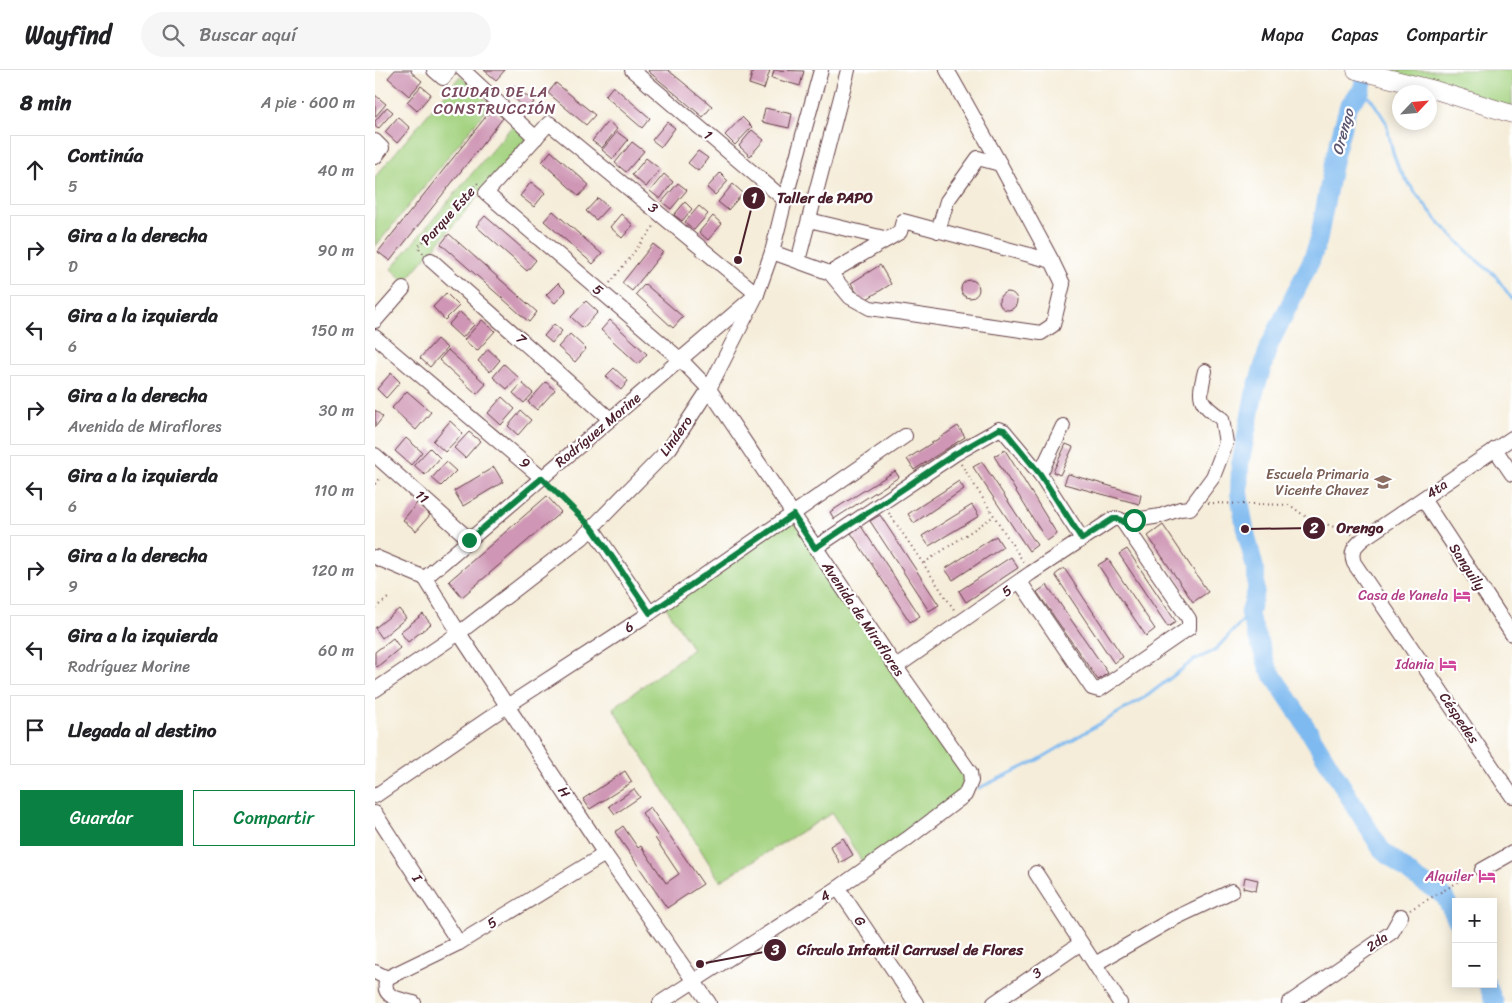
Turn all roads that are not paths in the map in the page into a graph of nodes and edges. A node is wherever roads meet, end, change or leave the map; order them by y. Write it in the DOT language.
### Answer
graph roads {
  1 [pos="463,70"];
  2 [pos="632,70"];
  3 [pos="821,70"];
  4 [pos="848,70"];
  5 [pos="947,70"];
  6 [pos="1356,70"];
  7 [pos="1512,114"];
  8 [pos="549,123"];
  9 [pos="536,138"];
  10 [pos="1000,164"];
  11 [pos="485,192"];
  12 [pos="785,200"];
  13 [pos="809,220"];
  14 [pos="938,231"];
  15 [pos="888,239"];
  16 [pos="772,252"];
  17 [pos="431,260"];
  18 [pos="798,261"];
  19 [pos="1052,261"];
  20 [pos="830,273"];
  21 [pos="403,289"];
  22 [pos="757,294"];
  23 [pos="375,320"];
  24 [pos="375,337"];
  25 [pos="681,360"];
  26 [pos="1205,371"];
  27 [pos="709,389"];
  28 [pos="611,419"];
  29 [pos="1063,426"];
  30 [pos="905,436"];
  31 [pos="1512,438"];
  32 [pos="1495,449"];
  33 [pos="375,455"];
  34 [pos="1040,474"];
  35 [pos="1512,474"];
  36 [pos="542,478"];
  37 [pos="1423,499"];
  38 [pos="793,515"];
  39 [pos="1121,520"];
  40 [pos="593,529"];
  41 [pos="1082,539"];
  42 [pos="1363,539"];
  43 [pos="469,540"];
  44 [pos="815,548"];
  45 [pos="375,557"];
  46 [pos="425,578"];
  47 [pos="1020,582"];
  48 [pos="650,613"];
  49 [pos="459,634"];
  50 [pos="1512,634"];
  51 [pos="896,667"];
  52 [pos="375,690"];
  53 [pos="507,706"];
  54 [pos="970,772"];
  55 [pos="375,796"];
  56 [pos="1512,796"];
  57 [pos="375,813"];
  58 [pos="1512,853"];
  59 [pos="605,854"];
  60 [pos="1482,870"];
  61 [pos="1036,873"];
  62 [pos="838,888"];
  63 [pos="1232,891"];
  64 [pos="1401,916"];
  65 [pos="459,943"];
  66 [pos="1081,943"];
  67 [pos="1095,964"];
  68 [pos="381,975"];
  69 [pos="694,981"];
  70 [pos="414,1003"];
  71 [pos="660,1003"];
  72 [pos="709,1003"];
  73 [pos="916,1003"];
  74 [pos="994,1003"];
  75 [pos="1120,1003"];
  76 [pos="1289,1003"];
  1 -- 9 [label="street"];
  2 -- 12 [label="street, 1"];
  3 -- 12 [label="street, Lindero"];
  4 -- 13 [label="street"];
  5 -- 10 [label="street"];
  6 -- 7 [label="main road"];
  8 -- 9 [label="street, Parque Este"];
  8 -- 22 [label="street, 3"];
  9 -- 11 [label="street, Parque Este"];
  10 -- 14 [label="street"];
  10 -- 19 [label="street"];
  11 -- 25 [label="street, 5"];
  12 -- 16 [label="street, Lindero"];
  13 -- 15 [label="street"];
  13 -- 18 [label="street"];
  14 -- 15 [label="street"];
  14 -- 19 [label="street"];
  15 -- 20 [label="street"];
  16 -- 18 [label="street"];
  16 -- 22 [label="street, Lindero"];
  17 -- 28 [label="street, 7"];
  18 -- 20 [label="street"];
  19 -- 20 [label="street"];
  21 -- 23 [label="street"];
  22 -- 25 [label="street, Rodríguez Morine"];
  22 -- 27 [label="street, Lindero"];
  24 -- 36 [label="street, 9"];
  25 -- 27 [label="street, 5"];
  25 -- 28 [label="street, Rodríguez Morine"];
  26 -- 39 [label="street, 5"];
  27 -- 38 [label="street, Avenida de Miraflores"];
  27 -- 40 [label="street, Lindero"];
  28 -- 36 [label="street, Rodríguez Morine"];
  29 -- 34 [label="street"];
  30 -- 38 [label="street, 6"];
  31 -- 32 [label="street, 4ta"];
  32 -- 35 [label="street"];
  32 -- 37 [label="street, 4ta"];
  33 -- 43 [label="street, 11"];
  34 -- 41 [label="street"];
  34 -- 44 [label="street"];
  36 -- 43 [label="street, Rodríguez Morine"];
  37 -- 42 [label="street, 4ta"];
  37 -- 50 [label="street, Sanguily"];
  38 -- 44 [label="street, Avenida de Miraflores"];
  38 -- 48 [label="street, 6"];
  39 -- 41 [label="street, 5"];
  39 -- 47 [label="street"];
  40 -- 48 [label="street"];
  40 -- 49 [label="street, Lindero"];
  41 -- 47 [label="street, 5"];
  42 -- 56 [label="street, Céspedes"];
  43 -- 46 [label="street, Rodríguez Morine"];
  44 -- 51 [label="street, Avenida de Miraflores"];
  45 -- 46 [label="street"];
  46 -- 49 [label="street, H"];
  47 -- 51 [label="street, 5"];
  48 -- 53 [label="street, 6"];
  49 -- 52 [label="street, Lindero"];
  49 -- 53 [label="street, H"];
  51 -- 54 [label="street, Avenida de Miraflores"];
  53 -- 55 [label="street, 6"];
  53 -- 59 [label="street, H"];
  54 -- 62 [label="street, 4"];
  57 -- 65 [label="street, I"];
  58 -- 60 [label="street"];
  59 -- 65 [label="street, 5"];
  59 -- 69 [label="street, H"];
  61 -- 66 [label="street"];
  62 -- 69 [label="street, 4"];
  62 -- 73 [label="street, G"];
  63 -- 67 [label="street"];
  64 -- 76 [label="street, 2da"];
  65 -- 68 [label="street, 5"];
  66 -- 67 [label="street"];
  66 -- 74 [label="street, 3"];
  67 -- 75 [label="street"];
  68 -- 70 [label="street"];
  69 -- 71 [label="street, 4"];
  69 -- 72 [label="street, H"];
}
